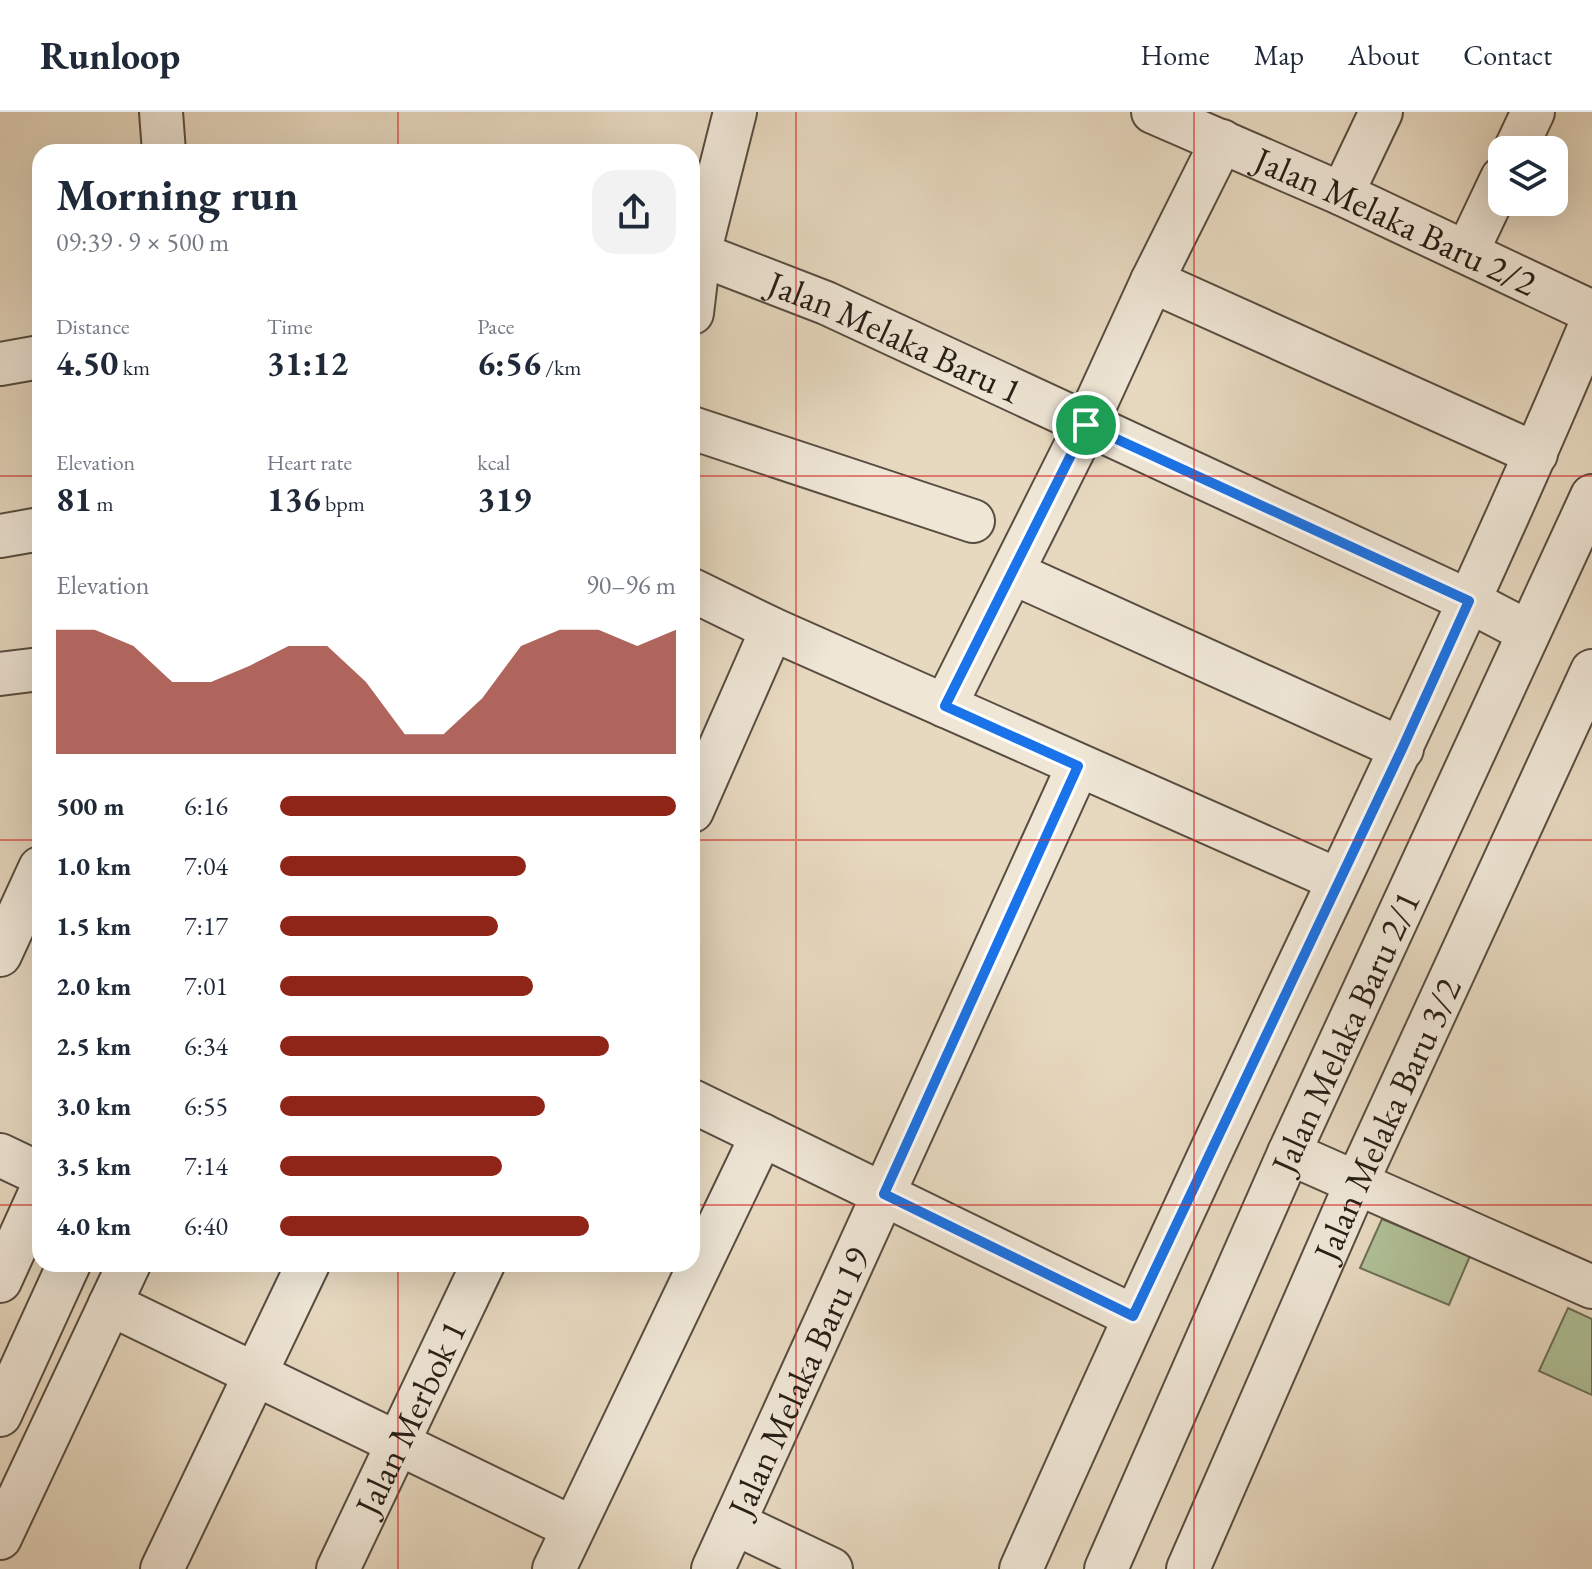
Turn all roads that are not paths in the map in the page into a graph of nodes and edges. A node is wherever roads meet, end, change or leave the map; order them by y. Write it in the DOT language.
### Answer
graph roads {
  1 [pos="161,112"];
  2 [pos="735,112"];
  3 [pos="1381,112"];
  4 [pos="1533,112"];
  5 [pos="1190,123"];
  6 [pos="1522,136"];
  7 [pos="163,144"];
  8 [pos="1342,194"];
  9 [pos="1488,208"];
  10 [pos="700,240"];
  11 [pos="1467,252"];
  12 [pos="700,256"];
  13 [pos="1152,281"];
  14 [pos="1592,312"];
  15 [pos="1592,321"];
  16 [pos="32,358"];
  17 [pos="0,364"];
  18 [pos="1086,425"];
  19 [pos="700,431"];
  20 [pos="1536,454"];
  21 [pos="1592,496"];
  22 [pos="973,521"];
  23 [pos="32,530"];
  24 [pos="0,536"];
  25 [pos="1013,573"];
  26 [pos="700,594"];
  27 [pos="1469,601"];
  28 [pos="772,629"];
  29 [pos="1528,632"];
  30 [pos="32,670"];
  31 [pos="1592,671"];
  32 [pos="0,674"];
  33 [pos="945,706"];
  34 [pos="1402,749"];
  35 [pos="1078,766"];
  36 [pos="700,793"];
  37 [pos="1338,880"];
  38 [pos="32,885"];
  39 [pos="0,955"];
  40 [pos="700,1105"];
  41 [pos="762,1135"];
  42 [pos="1289,1153"];
  43 [pos="0,1155"];
  44 [pos="32,1170"];
  45 [pos="1356,1184"];
  46 [pos="884,1194"];
  47 [pos="700,1264"];
  48 [pos="32,1266"];
  49 [pos="47,1272"];
  50 [pos="86,1272"];
  51 [pos="304,1272"];
  52 [pos="479,1272"];
  53 [pos="696,1272"];
  54 [pos="0,1281"];
  55 [pos="118,1286"];
  56 [pos="1592,1287"];
  57 [pos="1133,1316"];
  58 [pos="256,1375"];
  59 [pos="0,1415"];
  60 [pos="396,1442"];
  61 [pos="734,1523"];
  62 [pos="573,1528"];
  63 [pos="0,1538"];
  64 [pos="162,1569"];
  65 [pos="338,1569"];
  66 [pos="554,1569"];
  67 [pos="713,1569"];
  68 [pos="831,1569"];
  69 [pos="1021,1569"];
  70 [pos="1106,1569"];
  71 [pos="1188,1569"];
  1 -- 7 [label="street"];
  2 -- 10 [label="street"];
  3 -- 8 [label="street"];
  4 -- 6 [label="street"];
  5 -- 8 [label="street, Jalan Melaka Baru 2/2"];
  5 -- 13 [label="street"];
  8 -- 11 [label="street, Jalan Melaka Baru 2/2"];
  9 -- 11 [label="street"];
  11 -- 14 [label="street, Jalan Melaka Baru 2/2"];
  12 -- 18 [label="street, Jalan Melaka Baru 1"];
  13 -- 18 [label="street"];
  13 -- 20 [label="street"];
  15 -- 20 [label="street"];
  16 -- 17 [label="street"];
  18 -- 25 [label="street"];
  18 -- 27 [label="street, Jalan Melaka Baru 1"];
  19 -- 22 [label="street"];
  20 -- 27 [label="street"];
  21 -- 29 [label="street, Jalan Melaka Baru 2/1"];
  23 -- 24 [label="street"];
  25 -- 33 [label="street"];
  25 -- 34 [label="street"];
  26 -- 28 [label="street"];
  27 -- 29 [label="street, Jalan Melaka Baru 1"];
  27 -- 34 [label="street"];
  28 -- 33 [label="street"];
  28 -- 36 [label="street"];
  29 -- 42 [label="street, Jalan Melaka Baru 2/1"];
  30 -- 32 [label="street"];
  31 -- 45 [label="street, Jalan Melaka Baru 3/2"];
  33 -- 35 [label="street"];
  34 -- 37 [label="street"];
  35 -- 37 [label="street"];
  35 -- 46 [label="street, Jalan Melaka Baru 19"];
  37 -- 57 [label="street"];
  38 -- 39 [label="street"];
  40 -- 41 [label="street"];
  41 -- 46 [label="street"];
  41 -- 47 [label="street"];
  42 -- 45 [label="street"];
  42 -- 70 [label="street, Jalan Melaka Baru 2/1"];
  43 -- 44 [label="street"];
  45 -- 56 [label="street"];
  45 -- 71 [label="street, Jalan Melaka Baru 3/2"];
  46 -- 57 [label="street"];
  46 -- 61 [label="street, Jalan Melaka Baru 19"];
  48 -- 54 [label="street"];
  49 -- 59 [label="street"];
  50 -- 55 [label="street"];
  51 -- 58 [label="street"];
  52 -- 60 [label="street, Jalan Merbok 1"];
  53 -- 62 [label="street"];
  55 -- 58 [label="street"];
  55 -- 63 [label="street"];
  57 -- 69 [label="street"];
  58 -- 60 [label="street"];
  58 -- 64 [label="street"];
  60 -- 62 [label="street"];
  60 -- 65 [label="street, Jalan Merbok 1"];
  61 -- 67 [label="street, Jalan Melaka Baru 19"];
  61 -- 68 [label="street"];
  62 -- 66 [label="street"];
}
